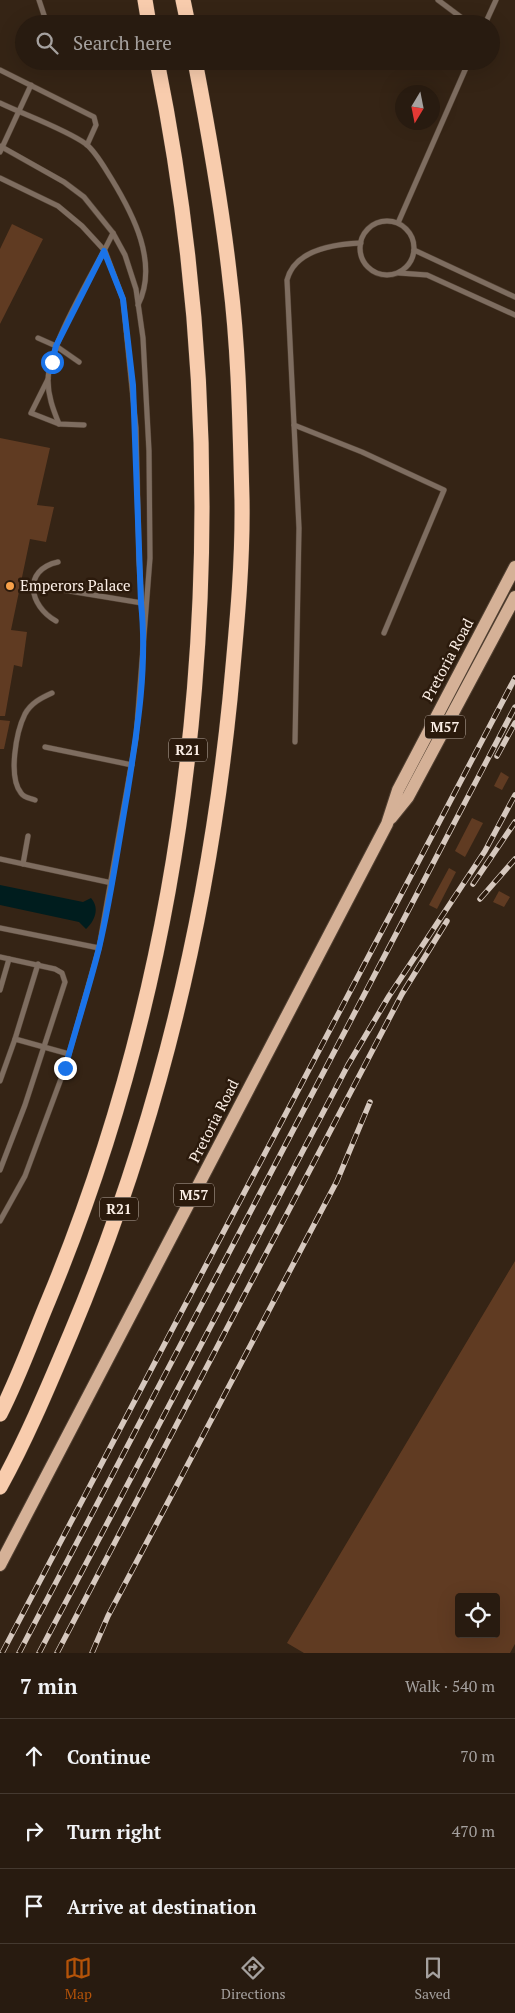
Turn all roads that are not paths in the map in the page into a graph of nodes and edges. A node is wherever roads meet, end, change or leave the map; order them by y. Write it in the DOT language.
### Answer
graph roads {
  1 [pos="39,0"];
  2 [pos="144,0"];
  3 [pos="184,0"];
  4 [pos="438,0"];
  5 [pos="496,0"];
  6 [pos="44,15"];
  7 [pos="147,15"];
  8 [pos="186,15"];
  9 [pos="458,15"];
  10 [pos="489,15"];
  11 [pos="0,70"];
  12 [pos="159,70"];
  13 [pos="197,70"];
  14 [pos="465,70"];
  15 [pos="30,85"];
  16 [pos="0,103"];
  17 [pos="18,112"];
  18 [pos="87,145"];
  19 [pos="1,148"];
  20 [pos="0,178"];
  21 [pos="398,223"];
  22 [pos="113,233"];
  23 [pos="361,243"];
  24 [pos="414,250"];
  25 [pos="104,251"];
  26 [pos="396,273"];
  27 [pos="515,297"];
  28 [pos="138,305"];
  29 [pos="515,315"];
  30 [pos="38,338"];
  31 [pos="56,346"];
  32 [pos="79,362"];
  33 [pos="48,378"];
  34 [pos="59,424"];
  35 [pos="84,425"];
  36 [pos="294,425"];
  37 [pos="58,562"];
  38 [pos="515,567"];
  39 [pos="57,589"];
  40 [pos="515,597"];
  41 [pos="141,603"];
  42 [pos="148,603"];
  43 [pos="56,621"];
  44 [pos="144,628"];
  45 [pos="384,633"];
  46 [pos="52,693"];
  47 [pos="295,742"];
  48 [pos="45,747"];
  49 [pos="132,765"];
  50 [pos="35,800"];
  51 [pos="387,824"];
  52 [pos="28,836"];
  53 [pos="0,859"];
  54 [pos="23,864"];
  55 [pos="112,883"];
  56 [pos="0,928"];
  57 [pos="99,948"];
  58 [pos="0,957"];
  59 [pos="9,959"];
  60 [pos="38,964"];
  61 [pos="0,990"];
  62 [pos="15,1038"];
  63 [pos="45,1047"];
  64 [pos="69,1054"];
  65 [pos="0,1061"];
  66 [pos="6,1064"];
  67 [pos="0,1081"];
  68 [pos="0,1170"];
  69 [pos="0,1221"];
  70 [pos="0,1414"];
  71 [pos="0,1487"];
  72 [pos="0,1565"];
  1 -- 6 [label="lane"];
  2 -- 7 [label="highway"];
  3 -- 8 [label="highway"];
  4 -- 9 [label="lane"];
  5 -- 10 [label="lane"];
  11 -- 15 [label="lane"];
  12 -- 70 [label="highway, R21"];
  13 -- 71 [label="highway, R21"];
  14 -- 21 [label="lane"];
  15 -- 17 [label="lane"];
  15 -- 18 [label="lane"];
  16 -- 17 [label="lane"];
  17 -- 18 [label="lane"];
  17 -- 19 [label="lane"];
  18 -- 28 [label="lane"];
  19 -- 22 [label="lane"];
  20 -- 25 [label="lane"];
  21 -- 23 [label="lane"];
  21 -- 24 [label="lane"];
  22 -- 25 [label="lane"];
  22 -- 28 [label="lane"];
  23 -- 26 [label="lane"];
  23 -- 36 [label="lane"];
  24 -- 26 [label="lane"];
  24 -- 27 [label="lane"];
  25 -- 31 [label="lane"];
  25 -- 41 [label="lane"];
  26 -- 29 [label="lane"];
  28 -- 42 [label="lane"];
  30 -- 31 [label="lane"];
  31 -- 32 [label="lane"];
  31 -- 33 [label="lane"];
  33 -- 34 [label="lane"];
  33 -- 34 [label="lane"];
  34 -- 35 [label="lane"];
  36 -- 45 [label="lane"];
  36 -- 47 [label="lane"];
  37 -- 43 [label="lane"];
  38 -- 51 [label="main road, Pretoria Road / M57"];
  39 -- 41 [label="lane"];
  40 -- 51 [label="main road, Pretoria Road / M57"];
  41 -- 42 [label="lane"];
  41 -- 44 [label="lane"];
  42 -- 44 [label="lane"];
  44 -- 49 [label="lane"];
  46 -- 50 [label="lane"];
  48 -- 49 [label="lane"];
  49 -- 55 [label="lane"];
  51 -- 72 [label="main road, Pretoria Road / M57"];
  52 -- 54 [label="lane"];
  53 -- 54 [label="lane"];
  54 -- 55 [label="lane"];
  55 -- 57 [label="lane"];
  56 -- 57 [label="lane"];
  57 -- 64 [label="lane"];
  58 -- 59 [label="lane"];
  59 -- 60 [label="lane"];
  59 -- 61 [label="lane"];
  60 -- 62 [label="lane"];
  60 -- 63 [label="lane"];
  62 -- 63 [label="lane"];
  62 -- 66 [label="lane"];
  63 -- 64 [label="lane"];
  63 -- 68 [label="lane"];
  64 -- 69 [label="lane"];
  65 -- 66 [label="lane"];
  66 -- 67 [label="lane"];
}
